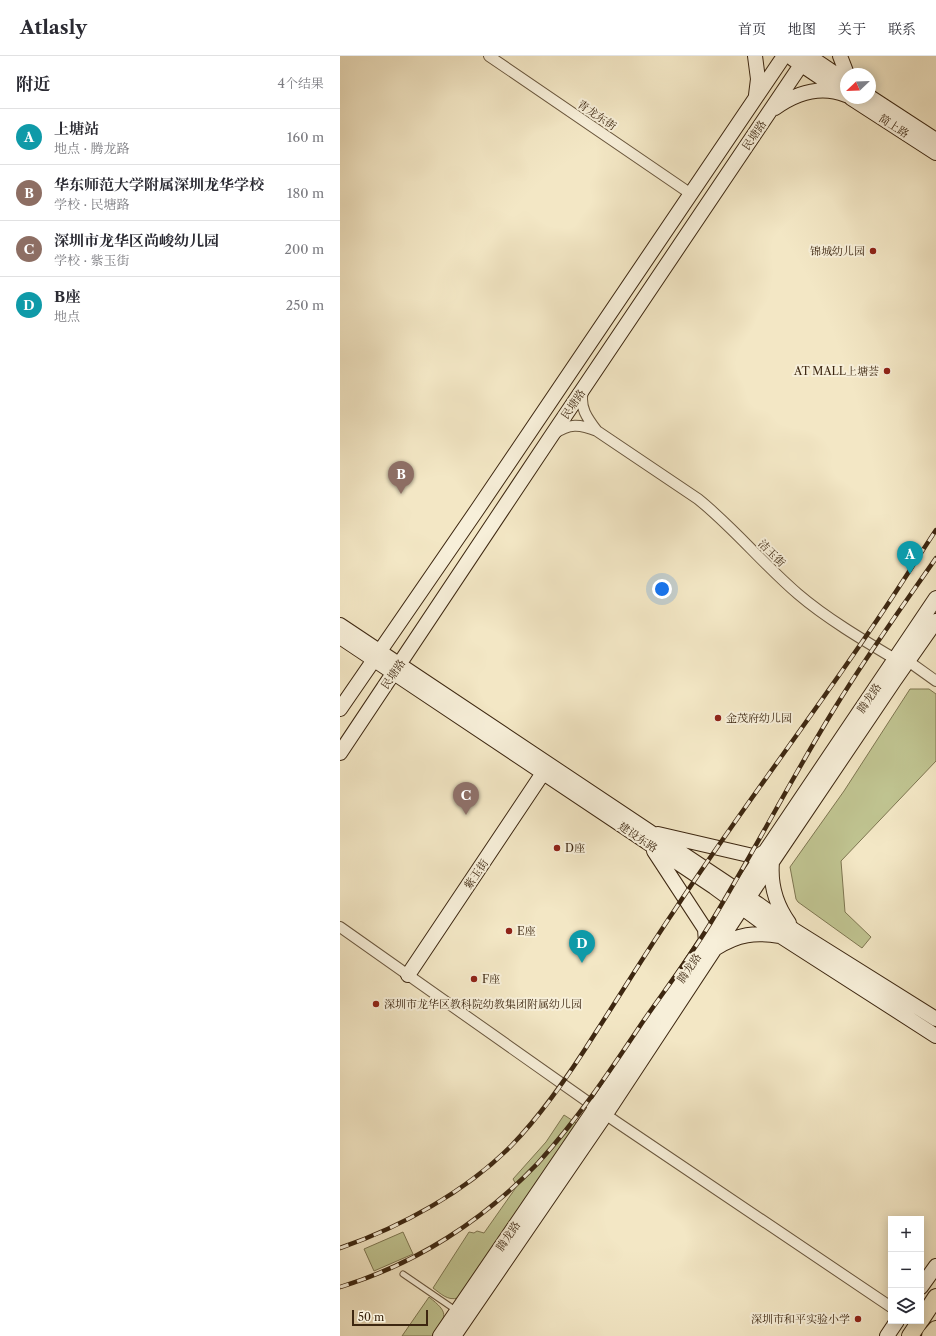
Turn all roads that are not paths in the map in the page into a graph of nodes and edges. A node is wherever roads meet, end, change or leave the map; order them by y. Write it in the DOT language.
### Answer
graph roads {
  1 [pos="489,56"];
  2 [pos="755,56"];
  3 [pos="784,56"];
  4 [pos="789,56"];
  5 [pos="840,56"];
  6 [pos="806,59"];
  7 [pos="845,68"];
  8 [pos="840,78"];
  9 [pos="840,90"];
  10 [pos="840,93"];
  11 [pos="876,101"];
  12 [pos="752,104"];
  13 [pos="860,104"];
  14 [pos="767,115"];
  15 [pos="936,140"];
  16 [pos="936,154"];
  17 [pos="691,194"];
  18 [pos="586,385"];
  19 [pos="597,431"];
  20 [pos="550,438"];
  21 [pos="936,598"];
  22 [pos="936,621"];
  23 [pos="340,624"];
  24 [pos="340,638"];
  25 [pos="376,655"];
  26 [pos="901,660"];
  27 [pos="396,668"];
  28 [pos="936,681"];
  29 [pos="340,709"];
  30 [pos="340,753"];
  31 [pos="543,773"];
  32 [pos="649,838"];
  33 [pos="769,857"];
  34 [pos="741,899"];
  35 [pos="340,927"];
  36 [pos="788,934"];
  37 [pos="711,945"];
  38 [pos="408,975"];
  39 [pos="936,1019"];
  40 [pos="936,1036"];
  41 [pos="601,1110"];
  42 [pos="936,1266"];
  43 [pos="404,1274"];
  44 [pos="924,1283"];
  45 [pos="936,1297"];
  46 [pos="888,1305"];
  47 [pos="457,1311"];
  48 [pos="924,1315"];
  49 [pos="895,1324"];
  50 [pos="918,1324"];
  51 [pos="936,1329"];
  52 [pos="440,1336"];
  53 [pos="454,1336"];
  54 [pos="887,1336"];
  55 [pos="910,1336"];
  56 [pos="930,1336"];
  1 -- 17 [label="street, 青龙东街"];
  2 -- 12 [label="main road"];
  3 -- 12 [label="main road, 民塘路"];
  4 -- 6 [label="main road"];
  5 -- 7 [label="main road"];
  6 -- 8 [label="main road"];
  6 -- 9 [label="main road"];
  6 -- 14 [label="main road, 民塘路"];
  10 -- 14 [label="main road"];
  11 -- 15 [label="main road, 简上路"];
  12 -- 17 [label="main road, 民塘路"];
  13 -- 16 [label="main road, 简上路"];
  14 -- 18 [label="main road, 民塘路"];
  17 -- 25 [label="main road, 民塘路"];
  18 -- 19 [label="street"];
  18 -- 20 [label="main road, 民塘路"];
  19 -- 20 [label="street"];
  19 -- 26 [label="street, 洁玉街"];
  20 -- 27 [label="main road, 民塘路"];
  21 -- 26 [label="main road, 腾龙路"];
  22 -- 26 [label="main road, 腾龙路"];
  23 -- 25 [label="main road, 建设东路"];
  24 -- 25 [label="main road, 建设东路"];
  25 -- 27 [label="main road, 建设东路"];
  25 -- 29 [label="main road, 民塘路"];
  26 -- 28 [label="street, 洁玉街"];
  26 -- 33 [label="main road, 腾龙路"];
  27 -- 30 [label="main road, 民塘路"];
  27 -- 31 [label="main road, 建设东路"];
  27 -- 32 [label="main road, 建设东路"];
  31 -- 32 [label="main road, 建设东路"];
  31 -- 38 [label="main road, 紫玉街"];
  32 -- 33 [label="main road"];
  32 -- 34 [label="main road, 建设东路"];
  32 -- 37 [label="main road"];
  33 -- 34 [label="main road, 腾龙路"];
  33 -- 36 [label="main road"];
  34 -- 36 [label="main road, 建设东路"];
  34 -- 37 [label="main road, 腾龙路"];
  35 -- 38 [label="street"];
  36 -- 37 [label="main road"];
  36 -- 39 [label="main road, 建设东路"];
  36 -- 40 [label="main road, 建设东路"];
  37 -- 41 [label="main road, 腾龙路"];
  38 -- 41 [label="street"];
  41 -- 46 [label="street"];
  41 -- 47 [label="main road, 腾龙路"];
  41 -- 53 [label="main road, 腾龙路"];
  42 -- 44 [label="main road"];
  43 -- 47 [label="lane"];
  45 -- 48 [label="main road"];
  47 -- 52 [label="main road, 腾龙路"];
  49 -- 54 [label="main road"];
  50 -- 55 [label="main road"];
  51 -- 56 [label="main road"];
}
